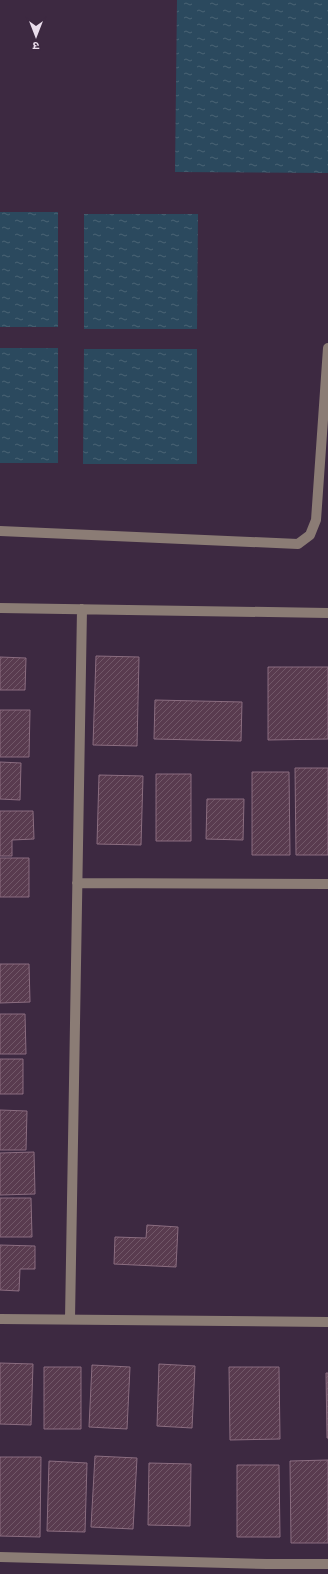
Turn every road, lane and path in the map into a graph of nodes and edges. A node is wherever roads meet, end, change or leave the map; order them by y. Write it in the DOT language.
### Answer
graph roads {
  1 [pos="328,348"];
  2 [pos="0,531"];
  3 [pos="0,608"];
  4 [pos="82,609"];
  5 [pos="328,613"];
  6 [pos="77,883"];
  7 [pos="328,884"];
  8 [pos="0,1319"];
  9 [pos="70,1319"];
  10 [pos="328,1322"];
  11 [pos="0,1558"];
  12 [pos="328,1564"];
  13 [pos="267,1569"];
  1 -- 2 [label="lane"];
  3 -- 4 [label="lane"];
  4 -- 5 [label="lane"];
  4 -- 6 [label="lane"];
  6 -- 7 [label="lane"];
  6 -- 9 [label="lane"];
  8 -- 9 [label="lane"];
  9 -- 10 [label="lane"];
  11 -- 13 [label="lane"];
  12 -- 13 [label="lane"];
}
